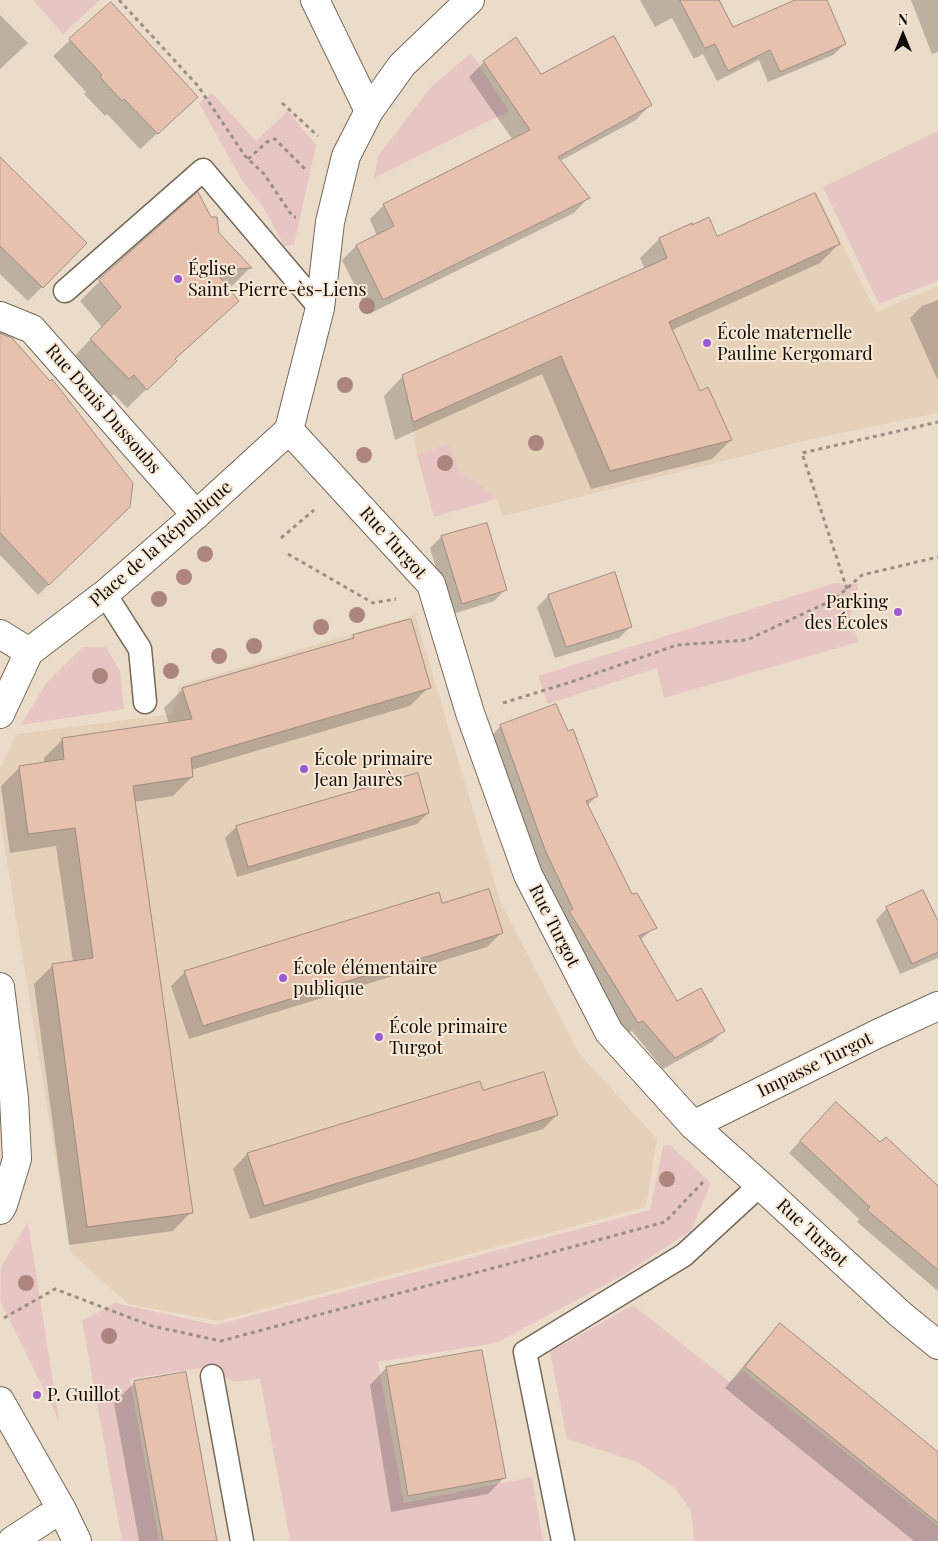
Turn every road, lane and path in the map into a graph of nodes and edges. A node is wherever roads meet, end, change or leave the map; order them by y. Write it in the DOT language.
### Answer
graph roads {
  1 [pos="119,0"];
  2 [pos="316,0"];
  3 [pos="470,0"];
  4 [pos="282,103"];
  5 [pos="369,112"];
  6 [pos="299,120"];
  7 [pos="248,159"];
  8 [pos="308,172"];
  9 [pos="299,218"];
  10 [pos="65,291"];
  11 [pos="320,308"];
  12 [pos="0,316"];
  13 [pos="938,422"];
  14 [pos="289,430"];
  15 [pos="316,508"];
  16 [pos="196,516"];
  17 [pos="281,538"];
  18 [pos="288,554"];
  19 [pos="938,557"];
  20 [pos="846,589"];
  21 [pos="434,593"];
  22 [pos="105,594"];
  23 [pos="0,634"];
  24 [pos="29,652"];
  25 [pos="144,702"];
  26 [pos="500,704"];
  27 [pos="0,714"];
  28 [pos="0,987"];
  29 [pos="938,1006"];
  30 [pos="693,1125"];
  31 [pos="709,1175"];
  32 [pos="760,1185"];
  33 [pos="0,1210"];
  34 [pos="4,1318"];
  35 [pos="938,1346"];
  36 [pos="212,1376"];
  37 [pos="0,1401"];
  38 [pos="62,1510"];
  39 [pos="12,1541"];
  40 [pos="77,1541"];
  41 [pos="242,1541"];
  42 [pos="563,1541"];
  1 -- 7 [label="path"];
  2 -- 5 [label="street"];
  3 -- 5 [label="street"];
  4 -- 6 [label="path"];
  5 -- 11 [label="street"];
  7 -- 8 [label="path"];
  7 -- 9 [label="path"];
  10 -- 11 [label="lane"];
  11 -- 14 [label="street"];
  12 -- 16 [label="street, Rue Denis Dussoubs"];
  13 -- 20 [label="path"];
  14 -- 16 [label="street, Place de la République"];
  14 -- 21 [label="street, Rue Turgot"];
  15 -- 17 [label="path"];
  16 -- 22 [label="street, Place de la République"];
  18 -- 21 [label="path"];
  19 -- 20 [label="path"];
  20 -- 26 [label="path"];
  21 -- 30 [label="street, Rue Turgot"];
  22 -- 24 [label="street, Place de la République"];
  22 -- 25 [label="lane"];
  23 -- 24 [label="street"];
  24 -- 27 [label="street"];
  28 -- 33 [label="street"];
  29 -- 30 [label="street, Impasse Turgot"];
  30 -- 32 [label="street, Rue Turgot"];
  31 -- 34 [label="path"];
  32 -- 35 [label="street, Rue Turgot"];
  32 -- 42 [label="lane"];
  36 -- 41 [label="lane"];
  37 -- 38 [label="street"];
  38 -- 39 [label="street"];
  38 -- 40 [label="street"];
}
